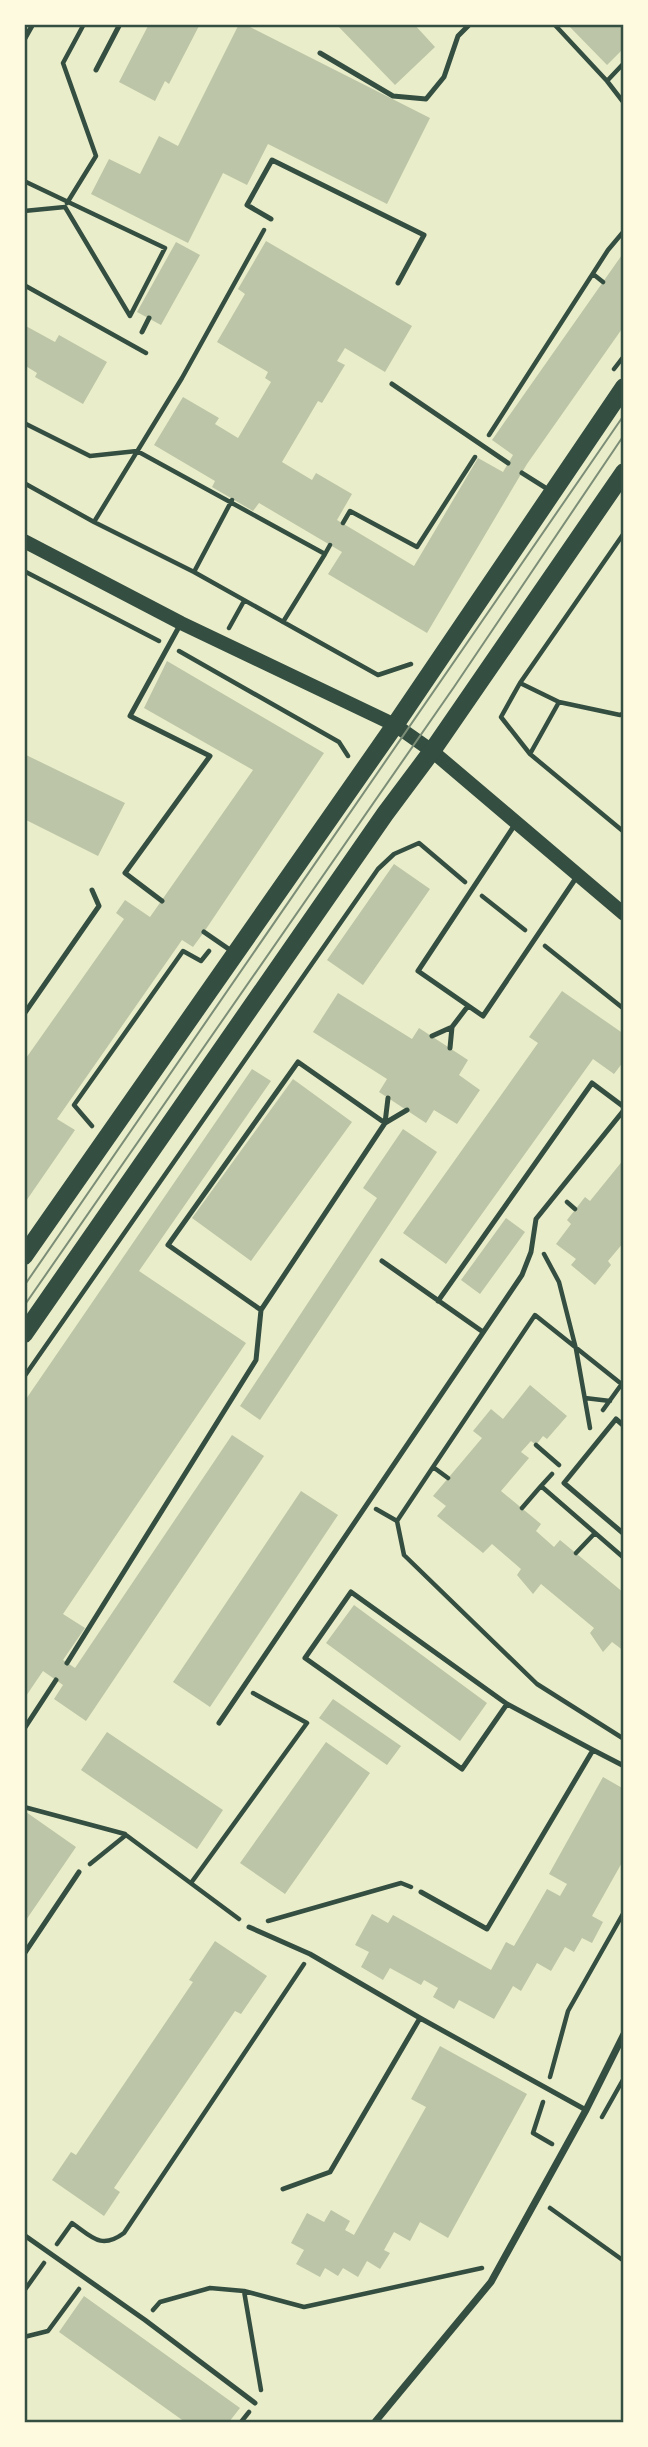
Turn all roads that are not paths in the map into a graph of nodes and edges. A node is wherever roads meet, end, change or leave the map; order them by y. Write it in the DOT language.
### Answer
graph roads {
  1 [pos="33,24"];
  2 [pos="120,24"];
  3 [pos="470,24"];
  4 [pos="24,40"];
  5 [pos="320,54"];
  6 [pos="96,70"];
  7 [pos="271,219"];
  8 [pos="398,283"];
  9 [pos="149,318"];
  10 [pos="142,332"];
  11 [pos="392,384"];
  12 [pos="624,387"];
  13 [pos="508,463"];
  14 [pos="624,471"];
  15 [pos="522,473"];
  16 [pos="552,492"];
  17 [pos="24,541"];
  18 [pos="181,623"];
  19 [pos="395,724"];
  20 [pos="432,751"];
  21 [pos="516,823"];
  22 [pos="578,875"];
  23 [pos="92,890"];
  24 [pos="162,901"];
  25 [pos="624,914"];
  26 [pos="204,932"];
  27 [pos="235,954"];
  28 [pos="468,1006"];
  29 [pos="24,1014"];
  30 [pos="452,1027"];
  31 [pos="432,1036"];
  32 [pos="450,1048"];
  33 [pos="388,1098"];
  34 [pos="624,1109"];
  35 [pos="407,1110"];
  36 [pos="385,1123"];
  37 [pos="24,1256"];
  38 [pos="382,1261"];
  39 [pos="438,1301"];
  40 [pos="261,1310"];
  41 [pos="483,1332"];
  42 [pos="24,1334"];
  43 [pos="624,1426"];
  44 [pos="624,1534"];
  45 [pos="67,1663"];
  46 [pos="56,1680"];
  47 [pos="507,1703"];
  48 [pos="219,1723"];
  49 [pos="24,1729"];
  50 [pos="593,1750"];
  51 [pos="624,1766"];
  52 [pos="79,1872"];
  53 [pos="421,1892"];
  54 [pos="250,1927"];
  55 [pos="24,1954"];
  56 [pos="420,2018"];
  57 [pos="624,2034"];
  58 [pos="586,2110"];
  59 [pos="284,2189"];
  60 [pos="24,2235"];
  61 [pos="256,2403"];
  62 [pos="375,2423"];
  1 -- 4 [label="lane"];
  2 -- 6 [label="lane"];
  3 -- 5 [label="lane"];
  7 -- 8 [label="lane"];
  9 -- 10 [label="lane"];
  11 -- 13 [label="lane"];
  12 -- 16 [label="main road"];
  14 -- 20 [label="main road"];
  15 -- 16 [label="lane"];
  16 -- 19 [label="main road"];
  17 -- 18 [label="main road"];
  18 -- 19 [label="main road"];
  18 -- 24 [label="lane"];
  19 -- 20 [label="main road"];
  19 -- 27 [label="main road"];
  20 -- 21 [label="main road"];
  20 -- 42 [label="main road"];
  21 -- 22 [label="main road"];
  21 -- 28 [label="lane"];
  22 -- 25 [label="main road"];
  22 -- 28 [label="lane"];
  23 -- 29 [label="lane"];
  26 -- 27 [label="lane"];
  27 -- 37 [label="main road"];
  28 -- 30 [label="lane"];
  30 -- 31 [label="lane"];
  30 -- 32 [label="lane"];
  33 -- 36 [label="lane"];
  34 -- 39 [label="lane"];
  34 -- 41 [label="lane"];
  35 -- 36 [label="lane"];
  36 -- 40 [label="lane"];
  36 -- 40 [label="lane"];
  38 -- 39 [label="lane"];
  39 -- 41 [label="lane"];
  40 -- 45 [label="lane"];
  41 -- 48 [label="lane"];
  43 -- 44 [label="lane"];
  46 -- 49 [label="lane"];
  47 -- 47 [label="lane"];
  47 -- 50 [label="lane"];
  50 -- 51 [label="lane"];
  50 -- 53 [label="lane"];
  52 -- 55 [label="lane"];
  54 -- 56 [label="lane"];
  56 -- 58 [label="lane"];
  56 -- 59 [label="lane"];
  57 -- 58 [label="street"];
  58 -- 62 [label="street"];
  60 -- 61 [label="lane"];
}
